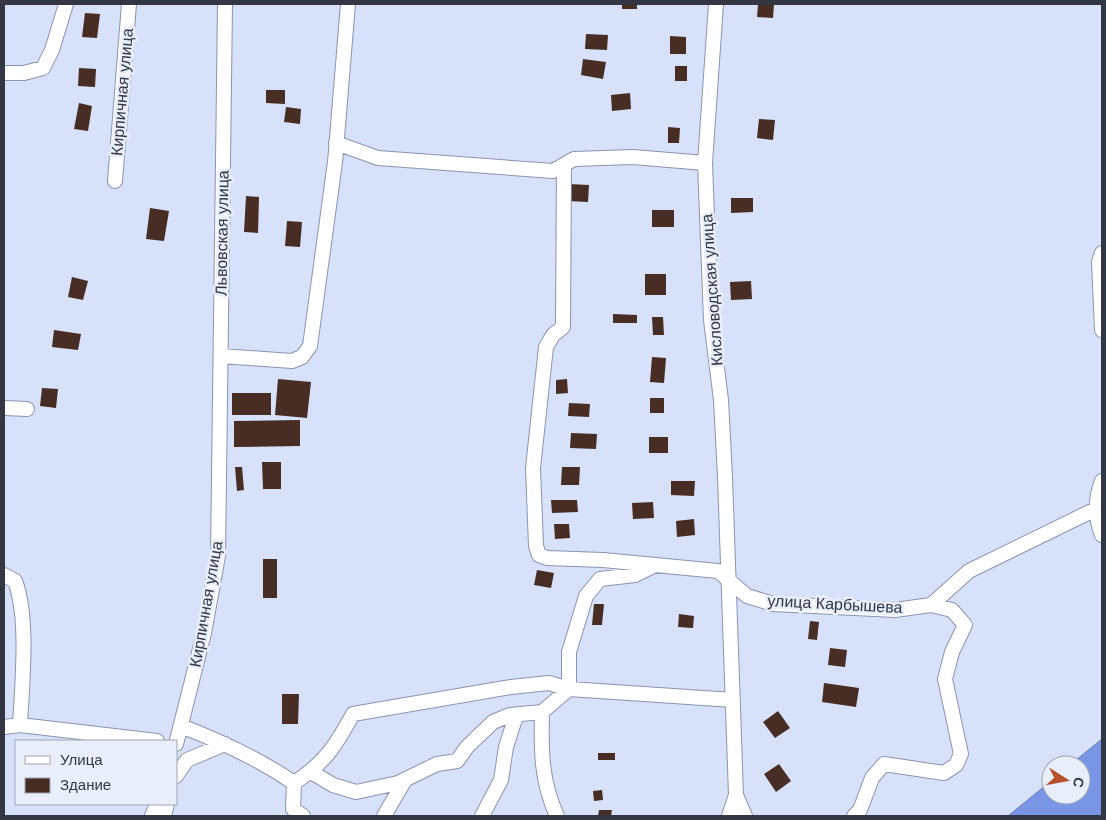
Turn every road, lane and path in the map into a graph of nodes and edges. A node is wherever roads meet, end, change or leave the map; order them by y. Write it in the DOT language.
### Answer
graph roads {
  1 [pos="66,4"];
  2 [pos="129,4"];
  3 [pos="225,4"];
  4 [pos="348,4"];
  5 [pos="716,4"];
  6 [pos="4,73"];
  7 [pos="336,143"];
  8 [pos="705,163"];
  9 [pos="564,165"];
  10 [pos="115,181"];
  11 [pos="1102,254"];
  12 [pos="1102,330"];
  13 [pos="221,356"];
  14 [pos="4,408"];
  15 [pos="27,409"];
  16 [pos="220,463"];
  17 [pos="1102,481"];
  18 [pos="1099,507"];
  19 [pos="1100,530"];
  20 [pos="655,565"];
  21 [pos="4,575"];
  22 [pos="727,577"];
  23 [pos="931,605"];
  24 [pos="569,689"];
  25 [pos="734,700"];
  26 [pos="542,712"];
  27 [pos="516,716"];
  28 [pos="20,724"];
  29 [pos="181,726"];
  30 [pos="4,727"];
  31 [pos="149,740"];
  32 [pos="177,740"];
  33 [pos="225,744"];
  34 [pos="311,772"];
  35 [pos="178,773"];
  36 [pos="405,780"];
  37 [pos="294,782"];
  38 [pos="736,795"];
  39 [pos="303,816"];
  40 [pos="384,816"];
  41 [pos="482,816"];
  42 [pos="557,816"];
  43 [pos="730,816"];
  44 [pos="745,816"];
  45 [pos="854,816"];
  1 -- 6 [label="street"];
  2 -- 10 [label="street, Кирпичная улица"];
  3 -- 13 [label="street, Львовская улица"];
  4 -- 7 [label="street"];
  5 -- 8 [label="street, Кисловодская улица"];
  7 -- 9 [label="street"];
  7 -- 13 [label="street"];
  8 -- 9 [label="street"];
  8 -- 22 [label="street, Кисловодская улица"];
  9 -- 20 [label="street"];
  11 -- 12 [label="street"];
  13 -- 16 [label="street, Львовская улица"];
  14 -- 15 [label="street"];
  16 -- 29 [label="street, Кирпичная улица"];
  17 -- 18 [label="street"];
  18 -- 19 [label="street"];
  18 -- 23 [label="street"];
  20 -- 22 [label="street"];
  20 -- 24 [label="street"];
  21 -- 28 [label="street"];
  22 -- 23 [label="street, улица Карбышева"];
  22 -- 25 [label="street, Кисловодская улица"];
  23 -- 45 [label="street"];
  24 -- 25 [label="street"];
  24 -- 26 [label="street"];
  24 -- 34 [label="street"];
  25 -- 38 [label="street, Кисловодская улица"];
  26 -- 27 [label="street"];
  26 -- 42 [label="street"];
  27 -- 36 [label="street"];
  27 -- 41 [label="street"];
  28 -- 30 [label="street"];
  28 -- 31 [label="street"];
  29 -- 32 [label="street, Кирпичная улица"];
  29 -- 33 [label="street"];
  33 -- 35 [label="street"];
  33 -- 37 [label="street"];
  34 -- 36 [label="street"];
  34 -- 37 [label="street"];
  36 -- 40 [label="street"];
  37 -- 39 [label="street"];
  38 -- 43 [label="street"];
  38 -- 44 [label="street"];
}
